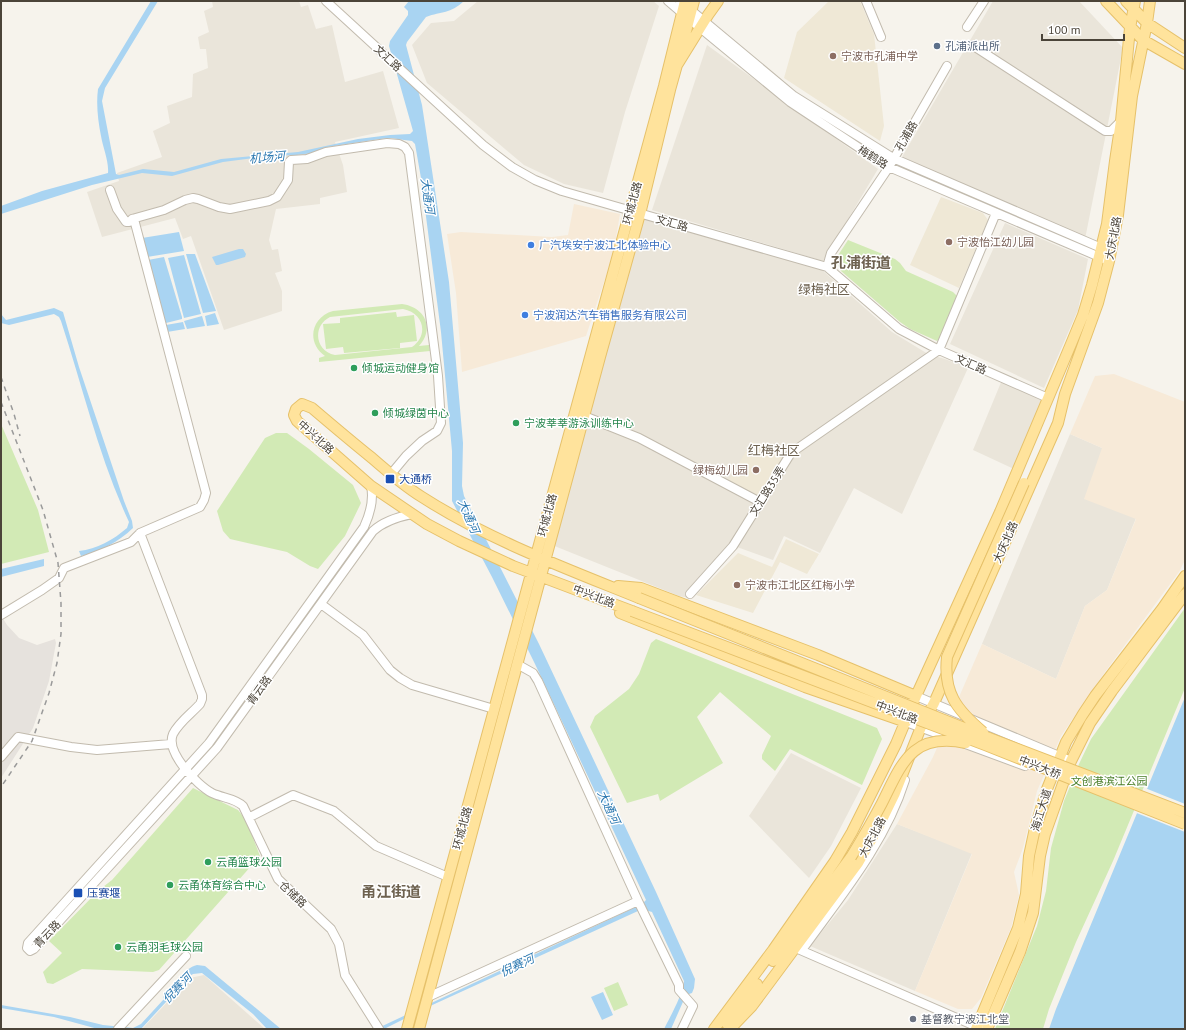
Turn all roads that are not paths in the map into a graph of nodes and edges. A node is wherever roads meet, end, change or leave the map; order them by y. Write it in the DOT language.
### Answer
graph roads {
  1 [pos="326,1"];
  2 [pos="668,1"];
  3 [pos="694,1"];
  4 [pos="718,1"];
  5 [pos="866,1"];
  6 [pos="984,1"];
  7 [pos="1106,1"];
  8 [pos="1126,1"];
  9 [pos="1150,1"];
  10 [pos="1134,5"];
  11 [pos="685,8"];
  12 [pos="1147,23"];
  13 [pos="702,25"];
  14 [pos="968,27"];
  15 [pos="1130,28"];
  16 [pos="881,37"];
  17 [pos="1143,40"];
  18 [pos="972,45"];
  19 [pos="1185,48"];
  20 [pos="1185,64"];
  21 [pos="677,65"];
  22 [pos="947,66"];
  23 [pos="1122,121"];
  24 [pos="893,158"];
  25 [pos="888,167"];
  26 [pos="110,190"];
  27 [pos="630,211"];
  28 [pos="996,213"];
  29 [pos="640,214"];
  30 [pos="132,219"];
  31 [pos="1105,254"];
  32 [pos="828,267"];
  33 [pos="939,350"];
  34 [pos="1065,394"];
  35 [pos="1048,398"];
  36 [pos="584,416"];
  37 [pos="391,474"];
  38 [pos="371,486"];
  39 [pos="760,502"];
  40 [pos="412,514"];
  41 [pos="140,533"];
  42 [pos="541,558"];
  43 [pos="531,573"];
  44 [pos="541,576"];
  45 [pos="1185,576"];
  46 [pos="606,584"];
  47 [pos="570,587"];
  48 [pos="690,594"];
  49 [pos="1185,594"];
  50 [pos="321,604"];
  51 [pos="1,615"];
  52 [pos="517,664"];
  53 [pos="916,696"];
  54 [pos="934,703"];
  55 [pos="494,709"];
  56 [pos="906,722"];
  57 [pos="921,727"];
  58 [pos="987,741"];
  59 [pos="171,744"];
  60 [pos="1,757"];
  61 [pos="1061,757"];
  62 [pos="1071,761"];
  63 [pos="186,769"];
  64 [pos="191,776"];
  65 [pos="1052,776"];
  66 [pos="1064,780"];
  67 [pos="1185,813"];
  68 [pos="250,817"];
  69 [pos="1185,824"];
  70 [pos="448,877"];
  71 [pos="638,901"];
  72 [pos="791,946"];
  73 [pos="186,956"];
  74 [pos="428,997"];
  75 [pos="120,1027"];
  76 [pos="377,1027"];
  77 [pos="420,1028"];
  78 [pos="981,1028"];
  79 [pos="407,1029"];
  80 [pos="682,1029"];
  81 [pos="714,1029"];
  82 [pos="724,1029"];
  83 [pos="730,1029"];
  1 -- 27 [label="street, 文汇路"];
  2 -- 11 [label="street, 梅鹤路"];
  3 -- 11 [label="main road, 环城北路"];
  4 -- 13 [label="main road, 环城北路"];
  5 -- 16 [label="street"];
  6 -- 14 [label="street"];
  7 -- 15 [label="main road"];
  8 -- 10 [label="main road"];
  9 -- 12 [label="main road, 大庆北路"];
  10 -- 12 [label="main road"];
  10 -- 15 [label="main road, 大庆北路"];
  11 -- 13 [label="street, 梅鹤路"];
  11 -- 21 [label="main road, 环城北路"];
  11 -- 27 [label="main road, 环城北路"];
  12 -- 17 [label="main road, 大庆北路"];
  12 -- 19 [label="main road"];
  13 -- 21 [label="main road, 环城北路"];
  13 -- 24 [label="street, 梅鹤路"];
  13 -- 25 [label="street, 梅鹤路"];
  15 -- 17 [label="main road"];
  15 -- 23 [label="main road, 大庆北路"];
  17 -- 20 [label="main road"];
  17 -- 31 [label="main road, 大庆北路"];
  18 -- 23 [label="street"];
  21 -- 29 [label="main road, 环城北路"];
  22 -- 24 [label="street, 孔浦路"];
  23 -- 31 [label="main road, 大庆北路"];
  24 -- 25 [label="street, 孔浦路"];
  24 -- 31 [label="street, 梅鹤路"];
  25 -- 28 [label="street, 梅鹤路"];
  25 -- 32 [label="street, 孔浦路"];
  26 -- 30 [label="street"];
  27 -- 29 [label="street, 文汇路"];
  27 -- 42 [label="main road, 环城北路"];
  28 -- 31 [label="street, 梅鹤路"];
  28 -- 33 [label="street"];
  29 -- 32 [label="street, 文汇路"];
  29 -- 36 [label="main road, 环城北路"];
  30 -- 37 [label="street"];
  30 -- 41 [label="street"];
  31 -- 34 [label="main road, 大庆北路"];
  31 -- 35 [label="main road, 大庆北路"];
  32 -- 33 [label="street, 文汇路"];
  33 -- 35 [label="street, 文汇路"];
  33 -- 39 [label="street, 文汇路35弄"];
  34 -- 54 [label="main road, 大庆北路"];
  34 -- 58 [label="main road, bridge"];
  35 -- 53 [label="main road, 大庆北路"];
  36 -- 39 [label="street"];
  36 -- 42 [label="main road, 环城北路"];
  37 -- 38 [label="main road, 中兴北路"];
  37 -- 42 [label="main road, 中兴北路"];
  38 -- 40 [label="main road, 中兴北路"];
  38 -- 63 [label="street, 青云路"];
  39 -- 48 [label="street, 文汇路35弄"];
  40 -- 43 [label="main road, 中兴北路"];
  40 -- 50 [label="street, 青云路"];
  41 -- 51 [label="street"];
  41 -- 59 [label="street"];
  42 -- 43 [label="main road, 环城北路"];
  42 -- 44 [label="main road, 环城北路"];
  42 -- 46 [label="main road, 中兴北路"];
  43 -- 44 [label="main road, 中兴北路"];
  43 -- 55 [label="main road, 环城北路"];
  44 -- 47 [label="main road, 中兴北路"];
  44 -- 52 [label="main road, 环城北路"];
  45 -- 61 [label="main road, 海江大道"];
  46 -- 53 [label="main road"];
  46 -- 58 [label="main road, 中兴北路, bridge"];
  47 -- 56 [label="main road"];
  47 -- 58 [label="main road, 中兴北路, bridge"];
  49 -- 62 [label="main road, 海江大道"];
  50 -- 55 [label="street"];
  50 -- 64 [label="street, 青云路"];
  52 -- 71 [label="street"];
  52 -- 74 [label="main road, 环城北路"];
  53 -- 54 [label="street"];
  53 -- 56 [label="main road, 大庆北路"];
  54 -- 57 [label="main road, 大庆北路"];
  54 -- 61 [label="street"];
  55 -- 70 [label="main road, 环城北路"];
  56 -- 57 [label="street"];
  56 -- 72 [label="main road, 大庆北路"];
  57 -- 65 [label="street"];
  57 -- 72 [label="main road, 大庆北路"];
  58 -- 67 [label="main road, 中兴大桥, bridge"];
  58 -- 69 [label="main road, 中兴大桥, bridge"];
  58 -- 72 [label="main road, bridge"];
  59 -- 60 [label="street"];
  59 -- 63 [label="street, 仓储路"];
  61 -- 62 [label="street"];
  61 -- 65 [label="main road, 海江大道"];
  62 -- 66 [label="main road, 海江大道"];
  63 -- 64 [label="street, 仓储路"];
  63 -- 64 [label="street, 青云路"];
  64 -- 68 [label="street, 仓储路"];
  65 -- 66 [label="street"];
  65 -- 78 [label="main road, 海江大道"];
  66 -- 78 [label="main road, 海江大道"];
  68 -- 70 [label="street"];
  68 -- 76 [label="street, 仓储路"];
  70 -- 79 [label="main road, 环城北路"];
  71 -- 74 [label="street"];
  71 -- 80 [label="street"];
  72 -- 78 [label="street"];
  72 -- 81 [label="main road, 大庆北路"];
  72 -- 82 [label="main road, 大庆北路"];
  72 -- 83 [label="main road, 大庆北路"];
  73 -- 75 [label="street"];
  74 -- 77 [label="main road, 环城北路"];
}
